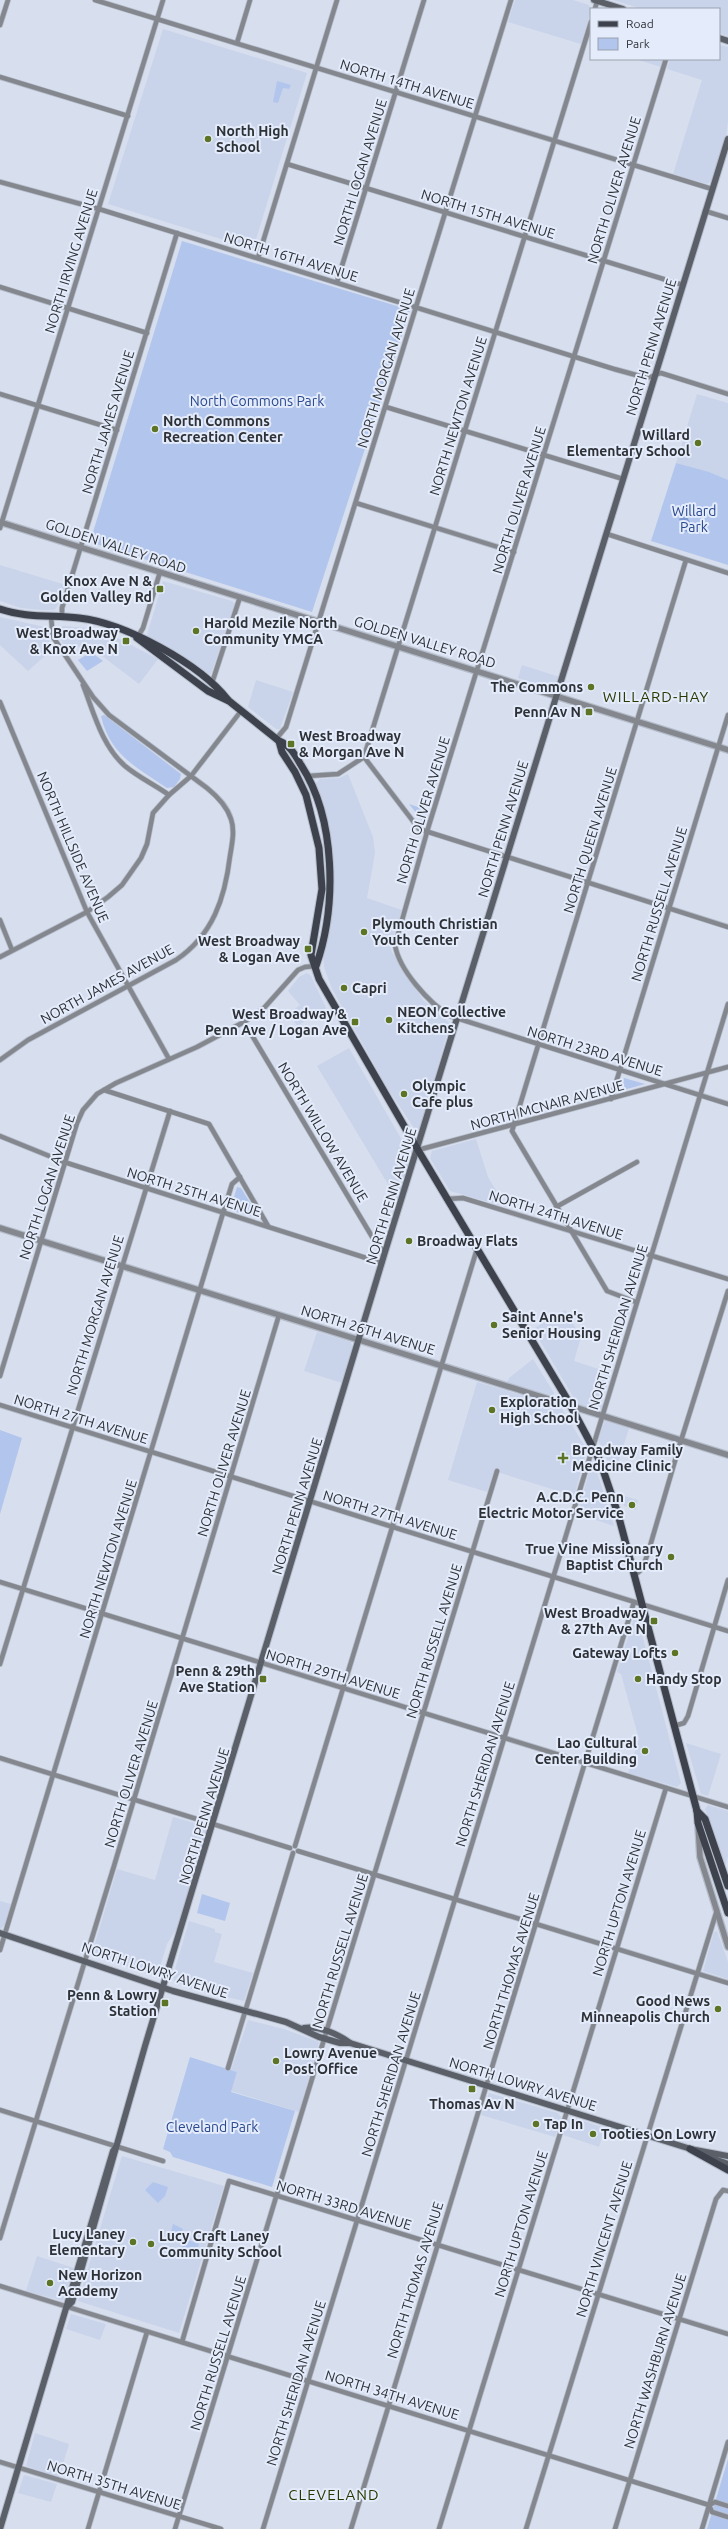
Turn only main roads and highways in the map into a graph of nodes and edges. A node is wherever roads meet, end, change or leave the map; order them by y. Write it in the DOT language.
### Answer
graph roads {
  1 [pos="596,1"];
  2 [pos="620,8"];
  3 [pos="728,139"];
  4 [pos="0,609"];
  5 [pos="137,638"];
  6 [pos="229,702"];
  7 [pos="278,740"];
  8 [pos="316,966"];
  9 [pos="418,1150"];
  10 [pos="697,1811"];
  11 [pos="728,1886"];
  12 [pos="728,1913"];
  13 [pos="2,1934"];
  14 [pos="163,1987"];
  15 [pos="304,2028"];
  16 [pos="350,2043"];
  17 [pos="690,2149"];
  18 [pos="728,2156"];
  19 [pos="728,2164"];
  20 [pos="728,2170"];
  21 [pos="0,2529"];
  1 -- 2 [label="main road"];
  3 -- 9 [label="main road, NORTH PENN AVENUE"];
  4 -- 5 [label="main road"];
  5 -- 6 [label="main road"];
  5 -- 6 [label="main road"];
  6 -- 7 [label="main road"];
  7 -- 8 [label="main road"];
  7 -- 8 [label="main road"];
  8 -- 9 [label="main road"];
  9 -- 10 [label="main road"];
  9 -- 14 [label="main road, NORTH PENN AVENUE"];
  10 -- 11 [label="main road"];
  10 -- 12 [label="main road"];
  13 -- 14 [label="main road, NORTH LOWRY AVENUE"];
  14 -- 15 [label="main road, NORTH LOWRY AVENUE"];
  14 -- 21 [label="main road, NORTH PENN AVENUE"];
  15 -- 16 [label="main road, NORTH LOWRY AVENUE"];
  15 -- 16 [label="main road, NORTH LOWRY AVENUE"];
  16 -- 17 [label="main road, NORTH LOWRY AVENUE"];
  17 -- 18 [label="main road, NORTH LOWRY AVENUE"];
  17 -- 19 [label="main road, NORTH LOWRY AVENUE"];
  17 -- 20 [label="main road"];
}
